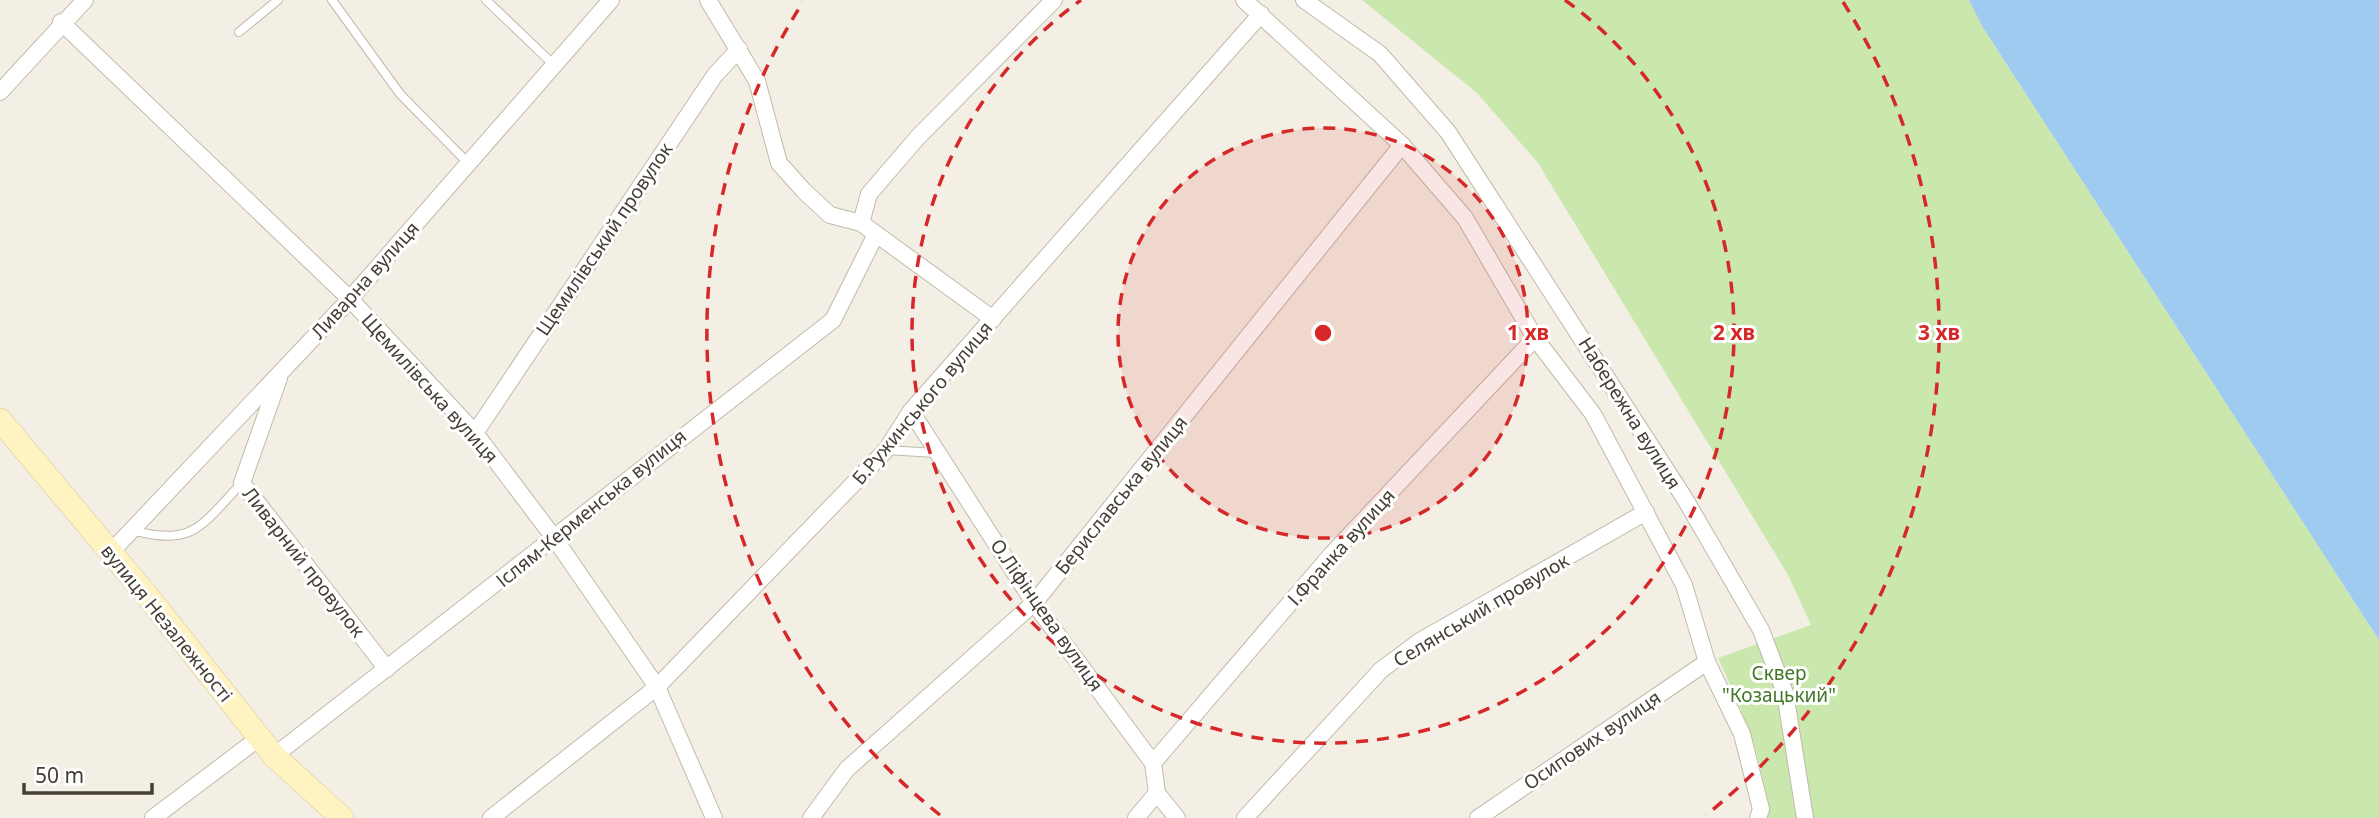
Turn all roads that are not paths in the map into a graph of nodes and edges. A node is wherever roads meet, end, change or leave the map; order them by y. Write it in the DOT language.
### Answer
graph roads {
  1 [pos="85,0"];
  2 [pos="278,0"];
  3 [pos="332,0"];
  4 [pos="486,0"];
  5 [pos="611,0"];
  6 [pos="708,0"];
  7 [pos="1054,0"];
  8 [pos="1244,0"];
  9 [pos="1304,0"];
  10 [pos="1261,15"];
  11 [pos="61,22"];
  12 [pos="239,32"];
  13 [pos="739,49"];
  14 [pos="554,65"];
  15 [pos="0,92"];
  16 [pos="1402,145"];
  17 [pos="468,163"];
  18 [pos="861,223"];
  19 [pos="876,234"];
  20 [pos="350,299"];
  21 [pos="993,319"];
  22 [pos="1535,338"];
  23 [pos="281,371"];
  24 [pos="911,411"];
  25 [pos="4,433"];
  26 [pos="475,433"];
  27 [pos="887,450"];
  28 [pos="939,453"];
  29 [pos="242,483"];
  30 [pos="1646,512"];
  31 [pos="132,530"];
  32 [pos="555,539"];
  33 [pos="111,552"];
  34 [pos="1034,603"];
  35 [pos="1707,662"];
  36 [pos="387,668"];
  37 [pos="657,687"];
  38 [pos="259,738"];
  39 [pos="274,756"];
  40 [pos="1153,763"];
  41 [pos="1157,793"];
  42 [pos="153,818"];
  43 [pos="342,818"];
  44 [pos="491,818"];
  45 [pos="714,818"];
  46 [pos="811,818"];
  47 [pos="1136,818"];
  48 [pos="1177,818"];
  49 [pos="1245,818"];
  50 [pos="1478,818"];
  51 [pos="1758,818"];
  52 [pos="1805,818"];
  1 -- 11 [label="street"];
  2 -- 12 [label="lane"];
  3 -- 17 [label="lane"];
  4 -- 14 [label="lane"];
  5 -- 14 [label="street, Ливарна вулиця"];
  6 -- 13 [label="street"];
  7 -- 18 [label="street"];
  8 -- 10 [label="street"];
  9 -- 52 [label="street, Набережна вулиця"];
  10 -- 16 [label="street"];
  10 -- 21 [label="street, Б.Ружинського вулиця"];
  11 -- 15 [label="street"];
  11 -- 20 [label="street, Щемилівська вулиця"];
  13 -- 18 [label="street"];
  13 -- 26 [label="street, Щемилівський провулок"];
  14 -- 17 [label="street, Ливарна вулиця"];
  16 -- 22 [label="street"];
  16 -- 34 [label="street, Бериславська вулиця"];
  17 -- 20 [label="street, Ливарна вулиця"];
  18 -- 19 [label="street"];
  19 -- 21 [label="street"];
  19 -- 32 [label="street, Іслям-Керменська вулиця"];
  20 -- 23 [label="street, Ливарна вулиця"];
  20 -- 26 [label="street, Щемилівська вулиця"];
  21 -- 24 [label="street, Б.Ружинського вулиця"];
  22 -- 30 [label="street"];
  22 -- 40 [label="street, І.Франка вулиця"];
  23 -- 29 [label="street, Ливарний провулок"];
  23 -- 31 [label="street, Ливарна вулиця"];
  24 -- 27 [label="street, Б.Ружинського вулиця"];
  24 -- 28 [label="street, О.Ліфінцева вулиця"];
  25 -- 33 [label="street, вулиця Незалежності"];
  26 -- 32 [label="street, Щемилівська вулиця"];
  27 -- 28 [label="lane"];
  27 -- 37 [label="street, Б.Ружинського вулиця"];
  28 -- 34 [label="street, О.Ліфінцева вулиця"];
  29 -- 31 [label="lane"];
  29 -- 36 [label="street, Ливарний провулок"];
  30 -- 35 [label="street"];
  30 -- 49 [label="street, Селянський провулок"];
  31 -- 33 [label="street, Ливарна вулиця"];
  32 -- 36 [label="street, Іслям-Керменська вулиця"];
  32 -- 37 [label="street, Щемилівська вулиця"];
  33 -- 38 [label="street, вулиця Незалежності"];
  34 -- 40 [label="street, О.Ліфінцева вулиця"];
  34 -- 46 [label="street, Бериславська вулиця"];
  35 -- 50 [label="street, Осипових вулиця"];
  35 -- 51 [label="street"];
  36 -- 39 [label="street, Іслям-Керменська вулиця"];
  37 -- 44 [label="street, Б.Ружинського вулиця"];
  37 -- 45 [label="street, Щемилівська вулиця"];
  38 -- 39 [label="street, вулиця Незалежності"];
  38 -- 42 [label="street"];
  39 -- 43 [label="street, вулиця Незалежності"];
  40 -- 41 [label="street, О.Ліфінцева вулиця"];
  41 -- 47 [label="street"];
  41 -- 48 [label="street"];
}
